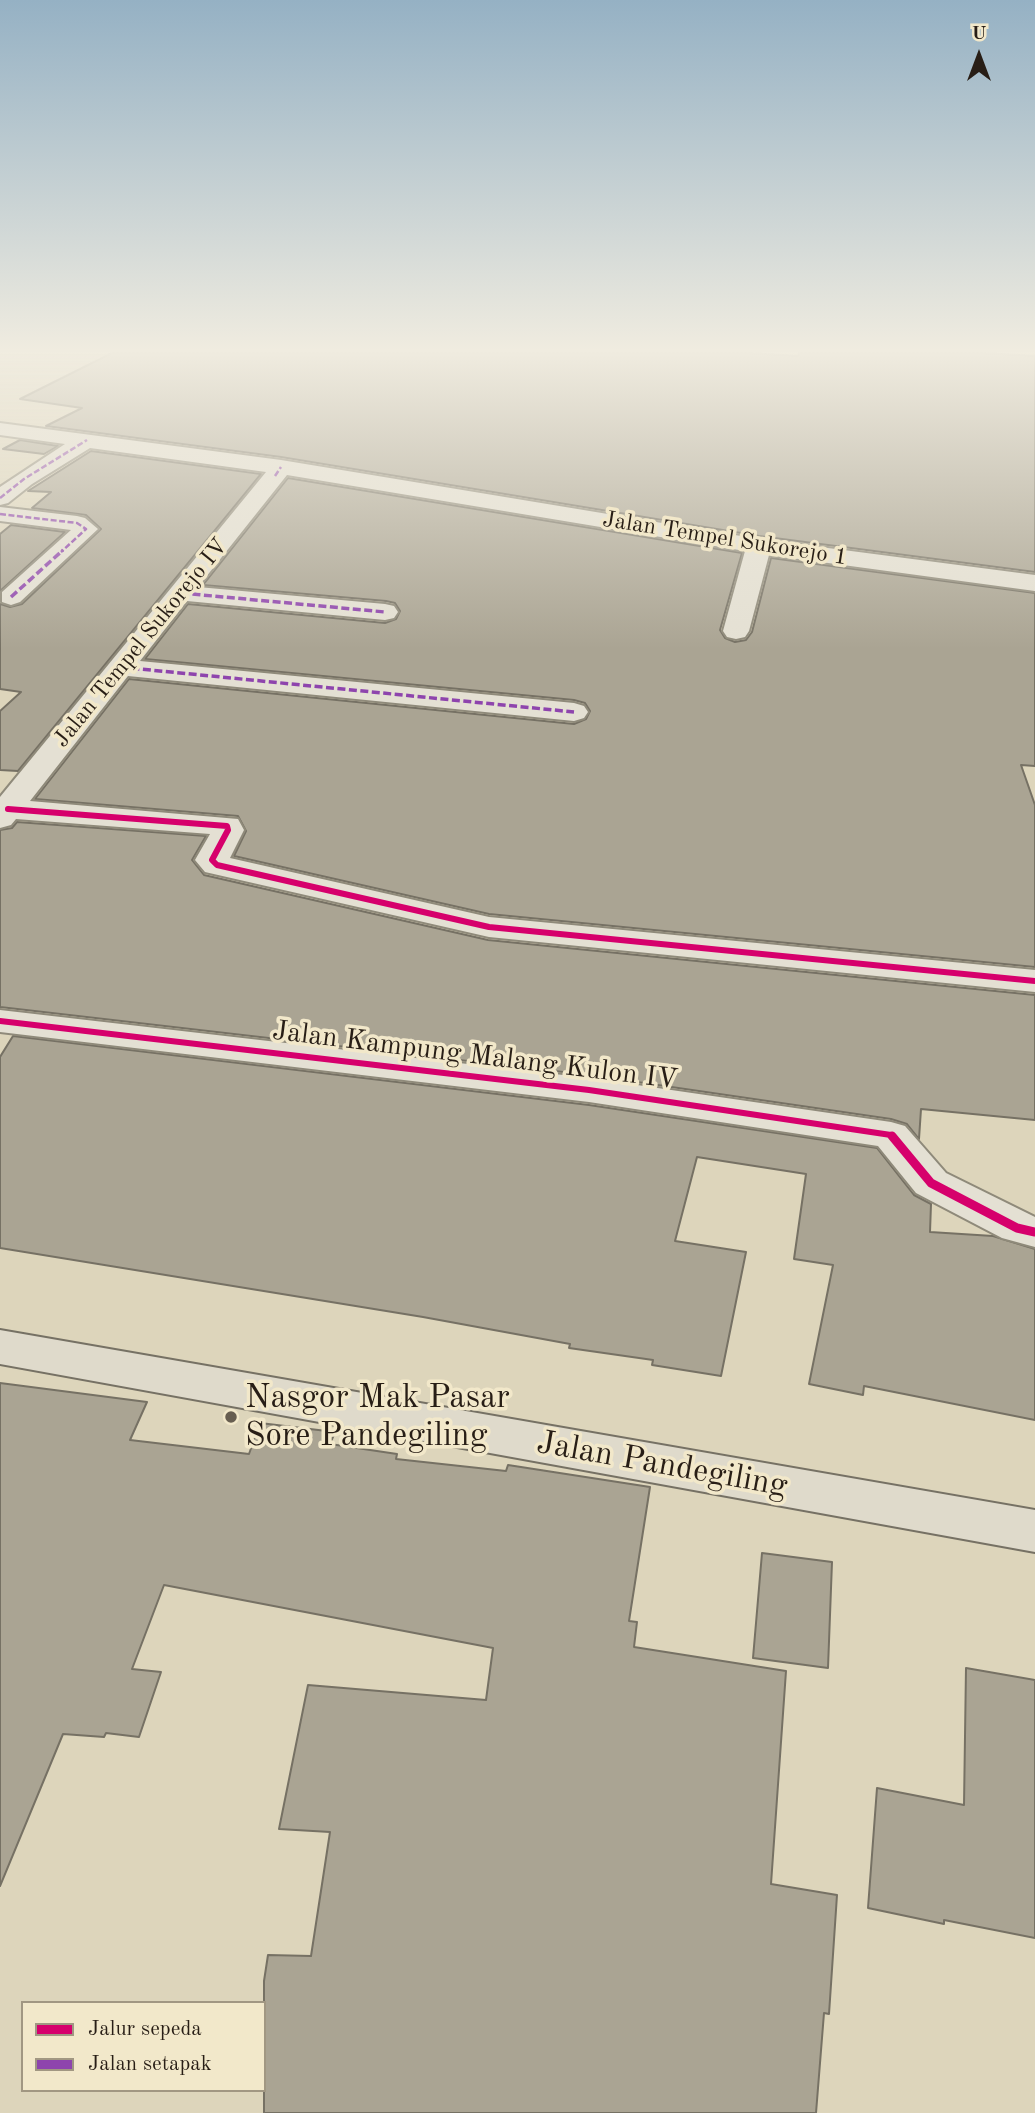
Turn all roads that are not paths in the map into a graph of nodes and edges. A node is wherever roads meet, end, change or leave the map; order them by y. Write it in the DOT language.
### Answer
graph roads {
  1 [pos="68,452"];
  2 [pos="170,452"];
  3 [pos="281,467"];
  4 [pos="0,498"];
  5 [pos="0,514"];
  6 [pos="758,546"];
  7 [pos="1035,583"];
  8 [pos="181,593"];
  9 [pos="11,597"];
  10 [pos="385,611"];
  11 [pos="736,631"];
  12 [pos="120,667"];
  13 [pos="574,712"];
  14 [pos="4,813"];
  15 [pos="1035,981"];
  16 [pos="0,1021"];
  17 [pos="1035,1232"];
  18 [pos="0,1347"];
  19 [pos="1035,1531"];
  1 -- 4 [label="street"];
  2 -- 3 [label="street, Jalan Tempel Sukorejo 1"];
  3 -- 6 [label="street, Jalan Tempel Sukorejo 1"];
  3 -- 8 [label="street, Jalan Tempel Sukorejo IV"];
  5 -- 9 [label="street"];
  6 -- 7 [label="street, Jalan Tempel Sukorejo 1"];
  6 -- 11 [label="street"];
  8 -- 10 [label="street"];
  8 -- 12 [label="street, Jalan Tempel Sukorejo IV"];
  12 -- 13 [label="street"];
  12 -- 14 [label="street, Jalan Tempel Sukorejo IV"];
  14 -- 15 [label="street"];
  16 -- 17 [label="street, Jalan Kampung Malang Kulon IV"];
  18 -- 19 [label="main road, Jalan Pandegiling"];
}
